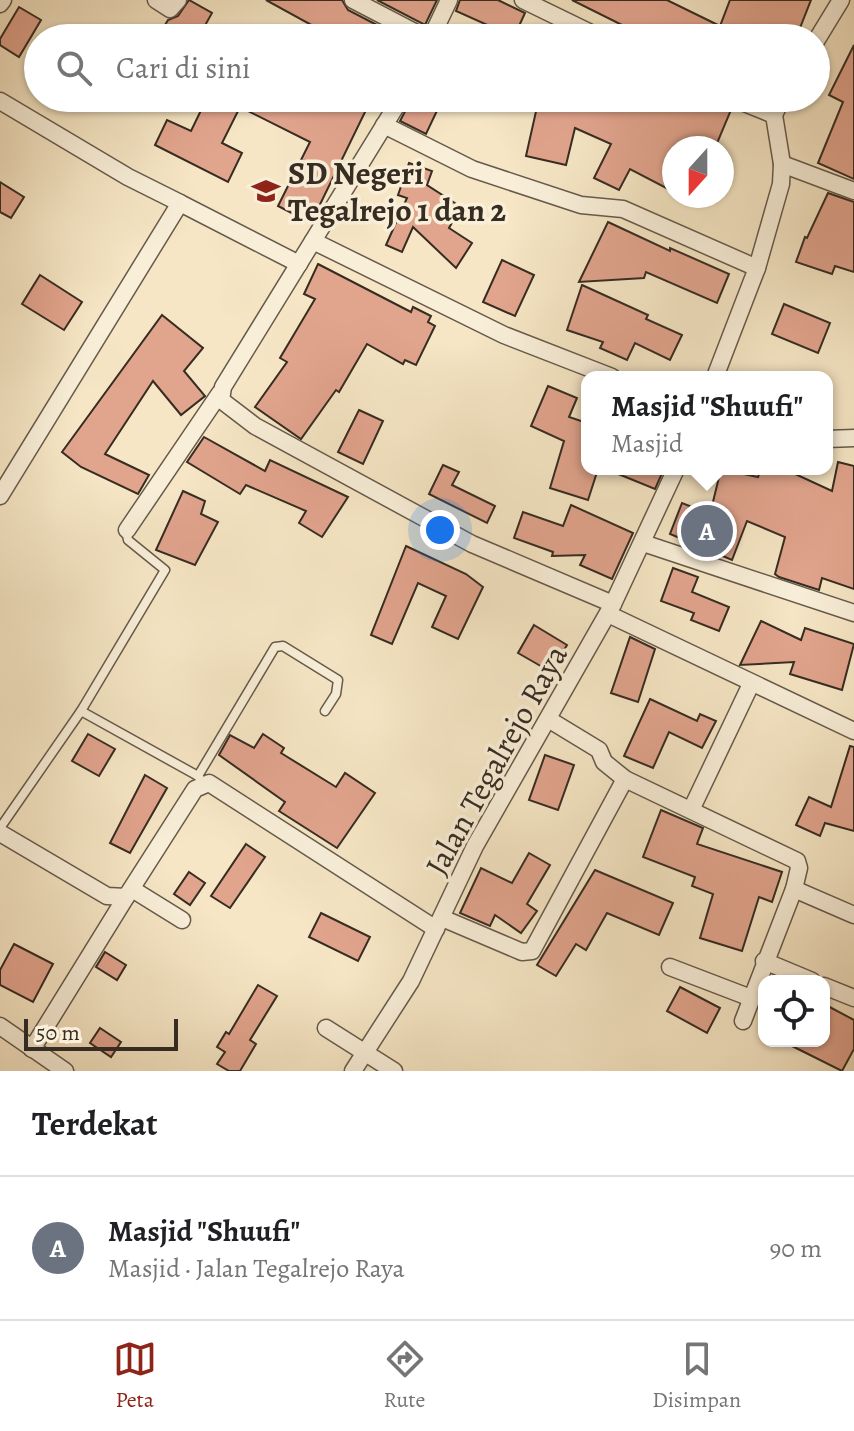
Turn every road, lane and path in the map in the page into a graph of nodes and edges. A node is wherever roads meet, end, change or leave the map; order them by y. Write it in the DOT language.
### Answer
graph roads {
  1 [pos="156,0"];
  2 [pos="178,0"];
  3 [pos="353,0"];
  4 [pos="449,0"];
  5 [pos="523,0"];
  6 [pos="841,0"];
  7 [pos="401,24"];
  8 [pos="436,24"];
  9 [pos="572,24"];
  10 [pos="826,24"];
  11 [pos="0,101"];
  12 [pos="392,112"];
  13 [pos="767,112"];
  14 [pos="775,112"];
  15 [pos="774,115"];
  16 [pos="384,125"];
  17 [pos="782,164"];
  18 [pos="854,191"];
  19 [pos="180,203"];
  20 [pos="313,241"];
  21 [pos="299,264"];
  22 [pos="757,268"];
  23 [pos="597,371"];
  24 [pos="717,371"];
  25 [pos="220,393"];
  26 [pos="854,438"];
  27 [pos="833,439"];
  28 [pos="673,475"];
  29 [pos="0,496"];
  30 [pos="127,530"];
  31 [pos="643,543"];
  32 [pos="610,609"];
  33 [pos="854,613"];
  34 [pos="751,684"];
  35 [pos="81,711"];
  36 [pos="325,711"];
  37 [pos="548,719"];
  38 [pos="854,731"];
  39 [pos="625,779"];
  40 [pos="200,780"];
  41 [pos="691,810"];
  42 [pos="0,831"];
  43 [pos="794,889"];
  44 [pos="129,893"];
  45 [pos="854,915"];
  46 [pos="182,920"];
  47 [pos="439,924"];
  48 [pos="764,961"];
  49 [pos="670,967"];
  50 [pos="798,975"];
  51 [pos="830,988"];
  52 [pos="751,998"];
  53 [pos="854,998"];
  54 [pos="743,1021"];
  55 [pos="0,1026"];
  56 [pos="326,1028"];
  57 [pos="32,1049"];
  58 [pos="366,1053"];
  59 [pos="65,1071"];
  60 [pos="353,1071"];
  61 [pos="394,1071"];
  1 -- 2 [label="street"];
  3 -- 7 [label="street"];
  4 -- 8 [label="street"];
  5 -- 9 [label="street"];
  6 -- 10 [label="street"];
  11 -- 19 [label="street"];
  12 -- 16 [label="street"];
  13 -- 15 [label="street"];
  14 -- 15 [label="street"];
  15 -- 17 [label="street"];
  16 -- 20 [label="street"];
  16 -- 22 [label="street"];
  17 -- 18 [label="street"];
  17 -- 22 [label="street"];
  19 -- 21 [label="street"];
  19 -- 29 [label="street"];
  20 -- 21 [label="street"];
  20 -- 23 [label="street"];
  21 -- 25 [label="street"];
  22 -- 24 [label="street"];
  25 -- 30 [label="street"];
  25 -- 32 [label="street"];
  26 -- 27 [label="street"];
  28 -- 31 [label="street, Jalan Tegalrejo Raya"];
  30 -- 35 [label="lane"];
  31 -- 32 [label="street, Jalan Tegalrejo Raya"];
  31 -- 33 [label="street"];
  32 -- 34 [label="street"];
  32 -- 37 [label="street, Jalan Tegalrejo Raya"];
  34 -- 38 [label="street"];
  34 -- 41 [label="street"];
  35 -- 40 [label="lane"];
  35 -- 42 [label="lane"];
  36 -- 40 [label="lane"];
  37 -- 39 [label="street"];
  37 -- 47 [label="street, Jalan Tegalrejo Raya"];
  39 -- 41 [label="street"];
  39 -- 47 [label="street"];
  40 -- 44 [label="street"];
  40 -- 47 [label="street"];
  41 -- 43 [label="street"];
  42 -- 44 [label="street"];
  43 -- 45 [label="street"];
  43 -- 48 [label="street"];
  44 -- 46 [label="street"];
  44 -- 57 [label="street"];
  47 -- 58 [label="street, Jalan Tegalrejo Raya"];
  48 -- 50 [label="street"];
  48 -- 52 [label="street"];
  49 -- 52 [label="street"];
  51 -- 53 [label="street"];
  52 -- 54 [label="street"];
  55 -- 57 [label="street"];
  56 -- 58 [label="street"];
  57 -- 59 [label="street"];
  58 -- 60 [label="street, Jalan Tegalrejo Raya"];
  58 -- 61 [label="street"];
}
